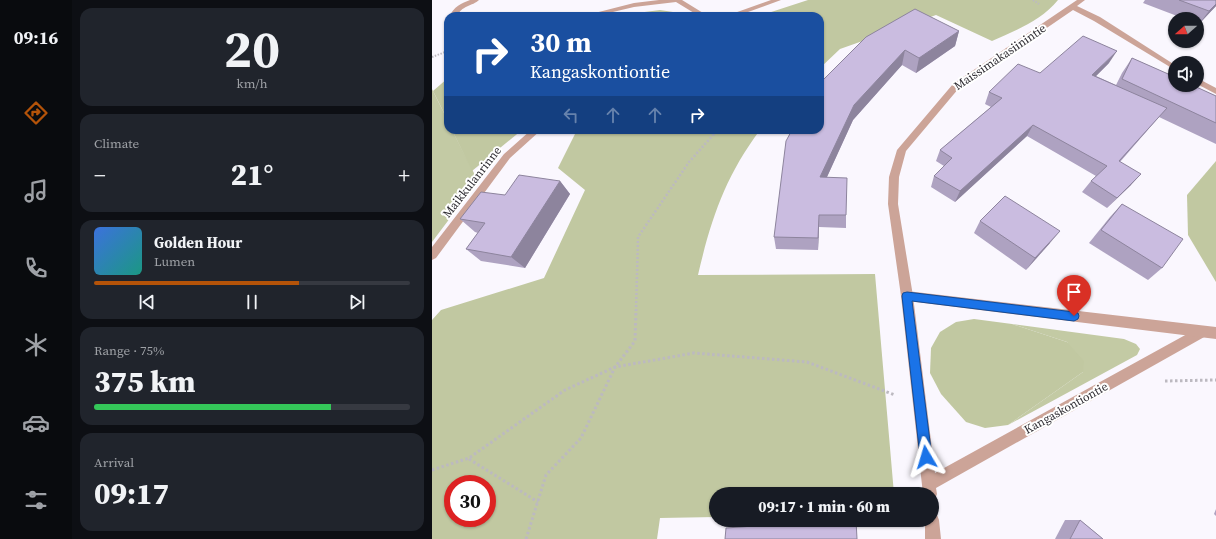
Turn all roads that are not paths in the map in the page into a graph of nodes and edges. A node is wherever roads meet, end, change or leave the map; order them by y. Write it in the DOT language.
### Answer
graph roads {
  1 [pos="476,0"];
  2 [pos="676,0"];
  3 [pos="778,0"];
  4 [pos="1082,0"];
  5 [pos="1073,7"];
  6 [pos="455,12"];
  7 [pos="604,12"];
  8 [pos="697,12"];
  9 [pos="742,12"];
  10 [pos="1168,64"];
  11 [pos="1204,85"];
  12 [pos="1216,91"];
  13 [pos="532,134"];
  14 [pos="432,255"];
  15 [pos="907,296"];
  16 [pos="1202,332"];
  17 [pos="1216,333"];
  18 [pos="930,487"];
  19 [pos="933,487"];
  20 [pos="932,527"];
  21 [pos="933,539"];
  1 -- 6 [label="street"];
  2 -- 7 [label="street"];
  2 -- 8 [label="street"];
  3 -- 9 [label="street"];
  4 -- 5 [label="street, Maissimakasiinintie"];
  5 -- 10 [label="street"];
  5 -- 15 [label="street, Maissimakasiinintie"];
  11 -- 12 [label="street"];
  13 -- 14 [label="street, Maikkulanrinne"];
  15 -- 16 [label="street"];
  15 -- 18 [label="street, Maissimakasiinintie"];
  16 -- 17 [label="street"];
  16 -- 19 [label="street, Kangaskontiontie"];
  20 -- 21 [label="street"];
}
